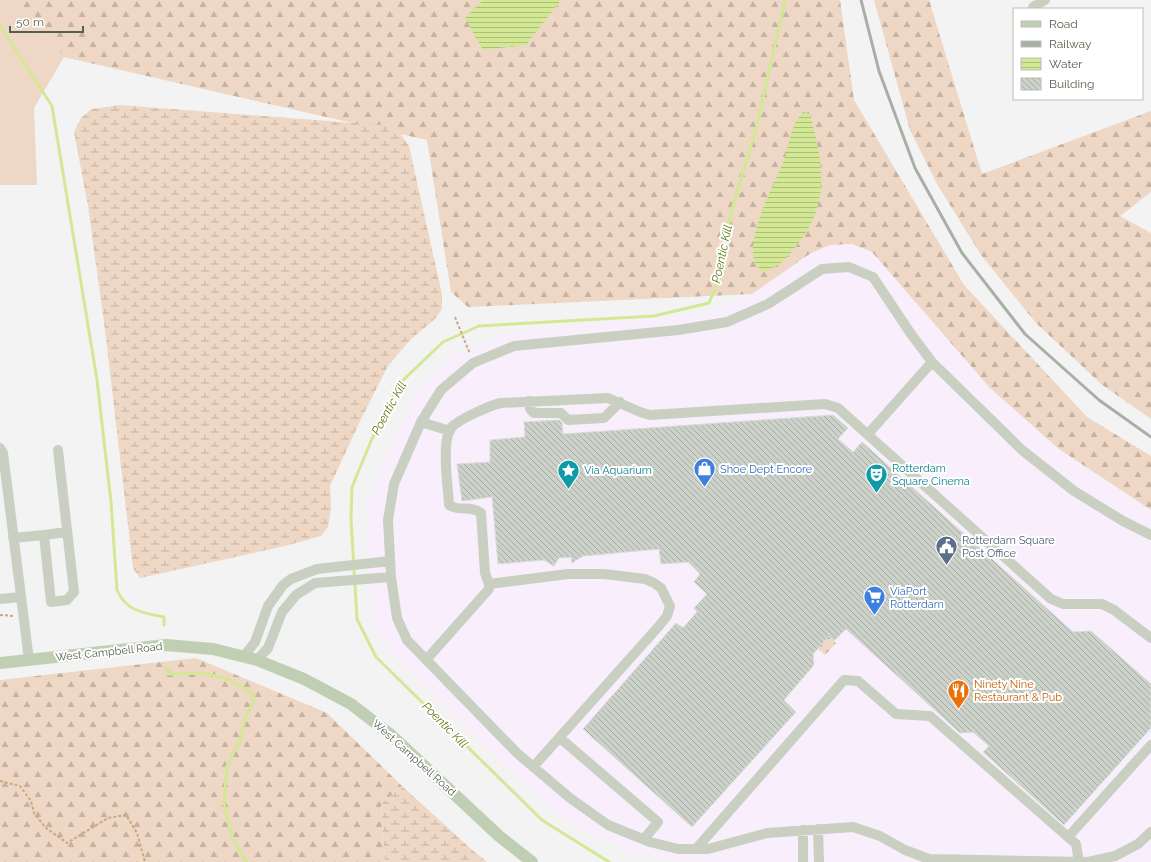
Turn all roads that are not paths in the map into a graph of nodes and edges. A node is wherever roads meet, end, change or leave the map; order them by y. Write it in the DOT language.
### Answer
graph roads {
  1 [pos="1045,0"];
  2 [pos="1033,7"];
  3 [pos="932,362"];
  4 [pos="529,401"];
  5 [pos="620,402"];
  6 [pos="422,422"];
  7 [pos="450,431"];
  8 [pos="868,434"];
  9 [pos="0,448"];
  10 [pos="58,450"];
  11 [pos="4,495"];
  12 [pos="67,532"];
  13 [pos="44,535"];
  14 [pos="1151,535"];
  15 [pos="13,538"];
  16 [pos="390,562"];
  17 [pos="391,577"];
  18 [pos="489,584"];
  19 [pos="21,596"];
  20 [pos="0,599"];
  21 [pos="1151,638"];
  22 [pos="243,657"];
  23 [pos="29,660"];
  24 [pos="257,660"];
  25 [pos="426,660"];
  26 [pos="0,663"];
  27 [pos="560,738"];
  28 [pos="1151,745"];
  29 [pos="533,767"];
  30 [pos="818,829"];
  31 [pos="803,830"];
  32 [pos="1151,832"];
  33 [pos="1068,837"];
  34 [pos="644,840"];
  35 [pos="696,849"];
  36 [pos="819,857"];
  37 [pos="803,858"];
  38 [pos="532,862"];
  39 [pos="1079,862"];
  1 -- 2 [label="lane"];
  3 -- 6 [label="lane"];
  3 -- 8 [label="lane"];
  3 -- 14 [label="lane"];
  4 -- 5 [label="lane"];
  4 -- 5 [label="lane"];
  4 -- 7 [label="lane"];
  5 -- 8 [label="lane"];
  6 -- 7 [label="lane"];
  6 -- 16 [label="lane"];
  7 -- 18 [label="lane"];
  8 -- 21 [label="lane"];
  9 -- 11 [label="lane"];
  10 -- 12 [label="lane"];
  11 -- 15 [label="lane"];
  12 -- 13 [label="lane"];
  12 -- 13 [label="lane"];
  13 -- 15 [label="lane"];
  15 -- 19 [label="lane"];
  16 -- 17 [label="lane"];
  16 -- 22 [label="lane"];
  17 -- 24 [label="lane"];
  17 -- 25 [label="lane"];
  18 -- 25 [label="lane"];
  18 -- 27 [label="lane"];
  19 -- 20 [label="lane"];
  19 -- 23 [label="lane"];
  22 -- 23 [label="main road, West Campbell Road"];
  22 -- 24 [label="main road, West Campbell Road"];
  23 -- 26 [label="main road, West Campbell Road"];
  24 -- 38 [label="main road, West Campbell Road"];
  25 -- 29 [label="lane"];
  27 -- 29 [label="lane"];
  27 -- 34 [label="lane"];
  28 -- 33 [label="lane"];
  29 -- 34 [label="lane"];
  30 -- 31 [label="lane"];
  30 -- 36 [label="lane"];
  30 -- 39 [label="lane"];
  31 -- 35 [label="lane"];
  31 -- 37 [label="lane"];
  32 -- 39 [label="lane"];
  33 -- 35 [label="lane"];
  33 -- 39 [label="lane"];
  34 -- 35 [label="lane"];
}
